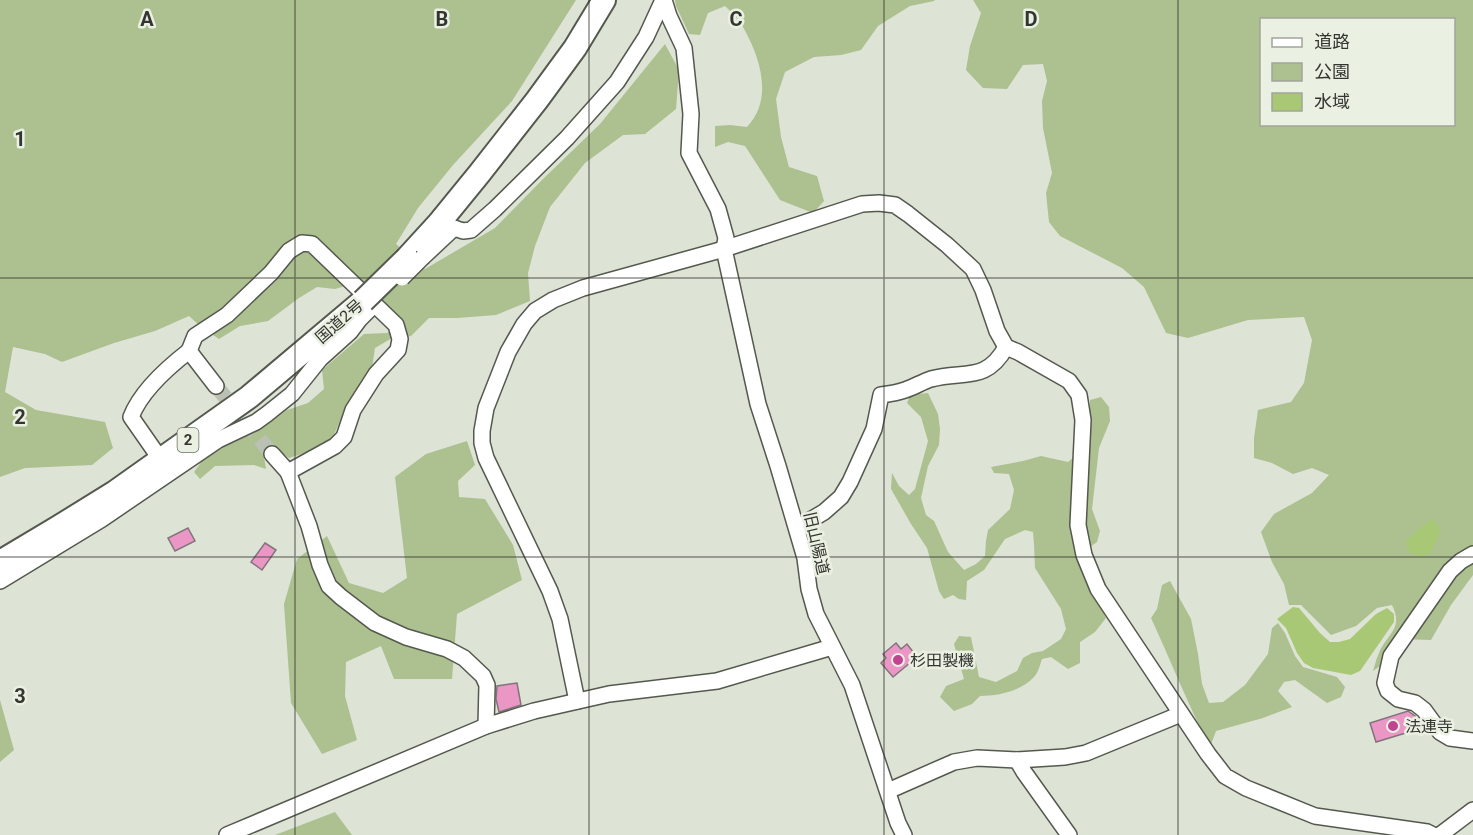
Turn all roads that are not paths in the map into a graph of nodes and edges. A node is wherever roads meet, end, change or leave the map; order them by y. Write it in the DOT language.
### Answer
graph roads {
  1 [pos="603,0"];
  2 [pos="664,0"];
  3 [pos="446,225"];
  4 [pos="724,249"];
  5 [pos="368,304"];
  6 [pos="1006,347"];
  7 [pos="189,351"];
  8 [pos="216,386"];
  9 [pos="272,454"];
  10 [pos="161,460"];
  11 [pos="288,472"];
  12 [pos="797,528"];
  13 [pos="1473,554"];
  14 [pos="0,562"];
  15 [pos="0,581"];
  16 [pos="832,647"];
  17 [pos="577,701"];
  18 [pos="1181,714"];
  19 [pos="486,726"];
  20 [pos="1473,741"];
  21 [pos="1017,760"];
  22 [pos="888,791"];
  23 [pos="1473,810"];
  24 [pos="227,835"];
  25 [pos="904,835"];
  26 [pos="1069,835"];
  27 [pos="1433,835"];
  28 [pos="1440,835"];
  1 -- 3 [label="highway, 国道2号 / 2"];
  2 -- 3 [label="street"];
  2 -- 4 [label="street, 旧山陽道"];
  3 -- 5 [label="highway, 国道2号 / 2, bridge"];
  4 -- 6 [label="street"];
  4 -- 12 [label="street, 旧山陽道"];
  4 -- 17 [label="street"];
  5 -- 10 [label="highway, 国道2号 / 2"];
  5 -- 15 [label="street"];
  6 -- 12 [label="street"];
  6 -- 18 [label="street"];
  7 -- 8 [label="street"];
  7 -- 10 [label="street"];
  7 -- 11 [label="street"];
  9 -- 11 [label="street"];
  10 -- 14 [label="highway, 国道2号 / 2"];
  11 -- 19 [label="street"];
  12 -- 16 [label="street, 旧山陽道"];
  13 -- 20 [label="street"];
  16 -- 17 [label="street"];
  16 -- 22 [label="street, 旧山陽道"];
  17 -- 19 [label="street"];
  18 -- 21 [label="street"];
  18 -- 27 [label="street"];
  19 -- 24 [label="street"];
  21 -- 22 [label="street"];
  21 -- 26 [label="street"];
  22 -- 25 [label="street, 旧山陽道"];
  23 -- 28 [label="street"];
}
